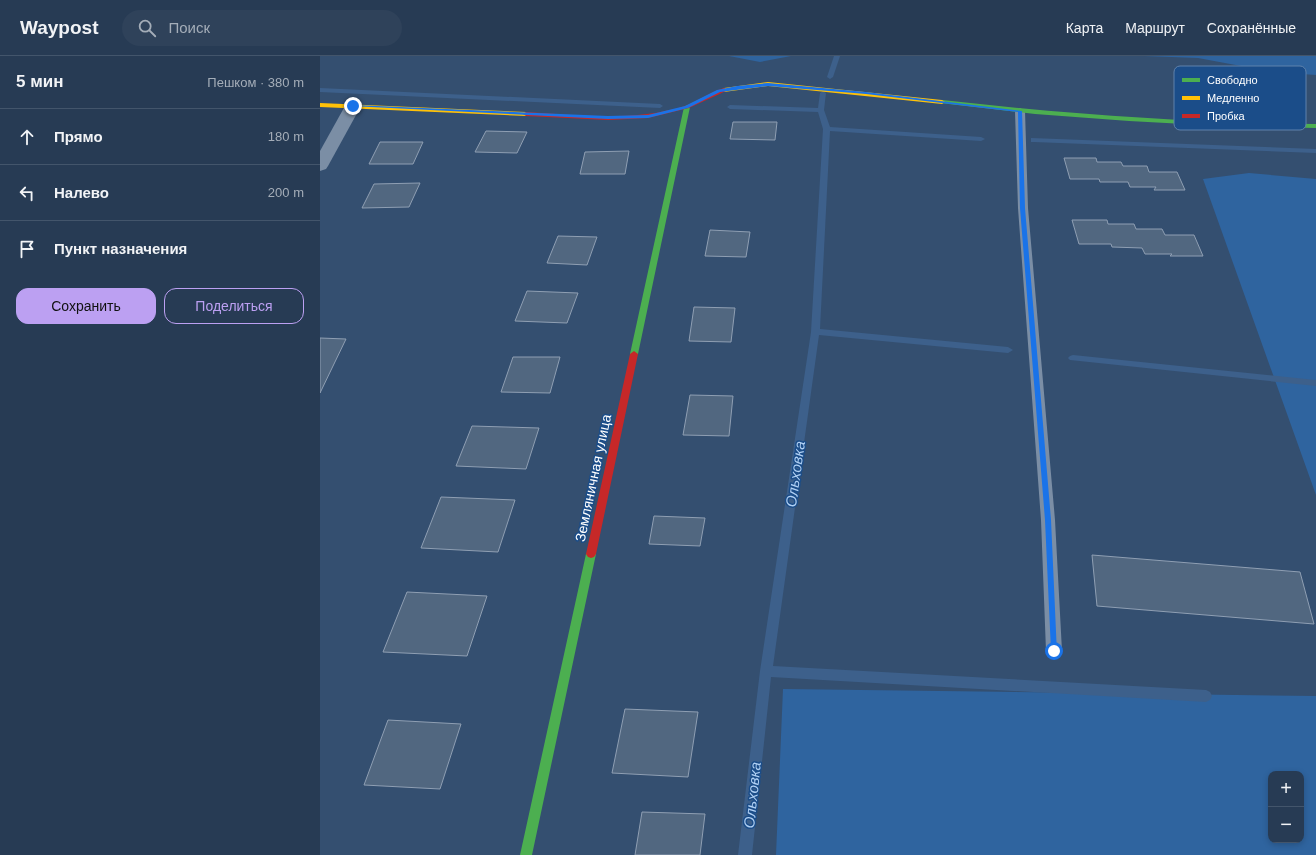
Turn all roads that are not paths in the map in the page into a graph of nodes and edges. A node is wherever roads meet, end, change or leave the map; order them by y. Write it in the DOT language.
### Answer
graph roads {
  1 [pos="320,105"];
  2 [pos="353,106"];
  3 [pos="687,107"];
  4 [pos="1020,111"];
  5 [pos="1174,121"];
  6 [pos="320,166"];
  7 [pos="1054,651"];
  8 [pos="526,855"];
  1 -- 2 [label="street"];
  2 -- 3 [label="street"];
  2 -- 6 [label="street"];
  3 -- 4 [label="street"];
  3 -- 8 [label="street, Земляничная улица"];
  4 -- 5 [label="street"];
  4 -- 7 [label="lane"];
}
